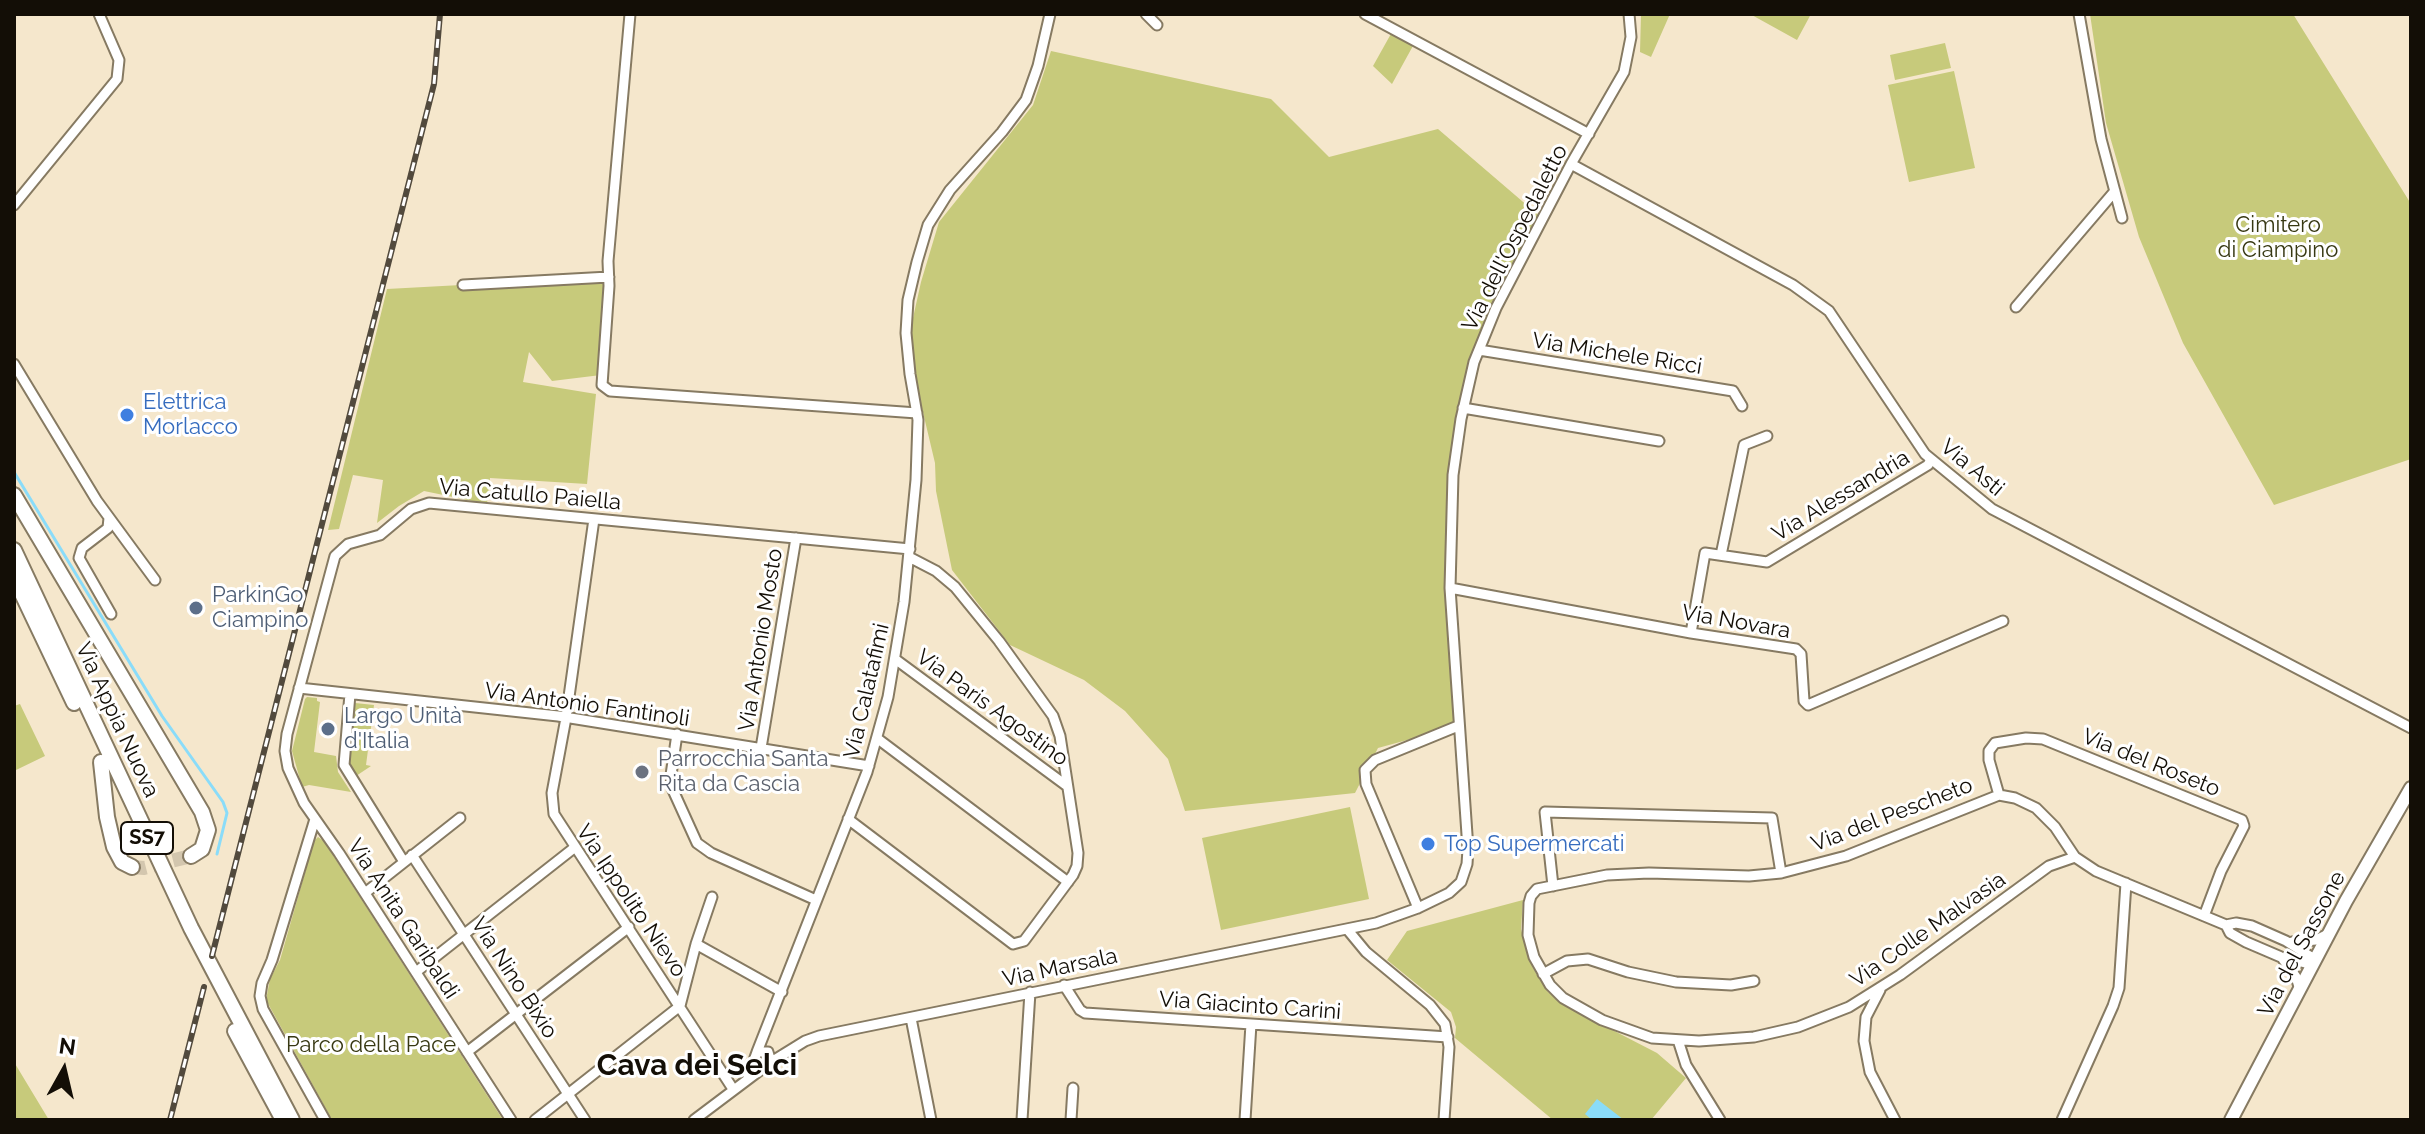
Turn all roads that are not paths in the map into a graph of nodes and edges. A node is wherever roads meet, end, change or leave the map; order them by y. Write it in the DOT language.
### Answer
graph roads {
  1 [pos="99,14"];
  2 [pos="630,14"];
  3 [pos="1050,14"];
  4 [pos="1146,14"];
  5 [pos="1365,14"];
  6 [pos="1629,14"];
  7 [pos="2079,14"];
  8 [pos="1157,25"];
  9 [pos="1589,134"];
  10 [pos="1571,164"];
  11 [pos="2115,191"];
  12 [pos="14,205"];
  13 [pos="2122,218"];
  14 [pos="609,277"];
  15 [pos="463,285"];
  16 [pos="2016,307"];
  17 [pos="1479,350"];
  18 [pos="14,364"];
  19 [pos="1742,406"];
  20 [pos="1463,408"];
  21 [pos="917,413"];
  22 [pos="1767,436"];
  23 [pos="1659,441"];
  24 [pos="1931,459"];
  25 [pos="14,495"];
  26 [pos="109,518"];
  27 [pos="594,519"];
  28 [pos="796,538"];
  29 [pos="14,550"];
  30 [pos="909,553"];
  31 [pos="1721,555"];
  32 [pos="14,577"];
  33 [pos="155,580"];
  34 [pos="1450,588"];
  35 [pos="111,614"];
  36 [pos="2003,621"];
  37 [pos="1691,633"];
  38 [pos="895,659"];
  39 [pos="299,688"];
  40 [pos="350,694"];
  41 [pos="566,718"];
  42 [pos="1458,726"];
  43 [pos="2411,728"];
  44 [pos="677,734"];
  45 [pos="878,739"];
  46 [pos="761,748"];
  47 [pos="101,762"];
  48 [pos="869,766"];
  49 [pos="1067,786"];
  50 [pos="2411,788"];
  51 [pos="1999,795"];
  52 [pos="460,818"];
  53 [pos="315,819"];
  54 [pos="848,819"];
  55 [pos="574,848"];
  56 [pos="412,855"];
  57 [pos="191,856"];
  58 [pos="2075,857"];
  59 [pos="404,862"];
  60 [pos="132,867"];
  61 [pos="1781,873"];
  62 [pos="1068,882"];
  63 [pos="2126,883"];
  64 [pos="1553,886"];
  65 [pos="365,893"];
  66 [pos="712,897"];
  67 [pos="816,900"];
  68 [pos="1418,908"];
  69 [pos="2204,916"];
  70 [pos="2226,925"];
  71 [pos="629,927"];
  72 [pos="1347,929"];
  73 [pos="2330,933"];
  74 [pos="464,934"];
  75 [pos="2286,941"];
  76 [pos="696,944"];
  77 [pos="2281,957"];
  78 [pos="2315,962"];
  79 [pos="416,972"];
  80 [pos="1543,974"];
  81 [pos="1754,981"];
  82 [pos="1064,985"];
  83 [pos="1882,987"];
  84 [pos="2300,990"];
  85 [pos="782,992"];
  86 [pos="1030,992"];
  87 [pos="680,1006"];
  88 [pos="516,1014"];
  89 [pos="911,1018"];
  90 [pos="1251,1024"];
  91 [pos="1448,1037"];
  92 [pos="1678,1040"];
  93 [pos="467,1052"];
  94 [pos="766,1055"];
  95 [pos="748,1077"];
  96 [pos="1073,1088"];
  97 [pos="733,1089"];
  98 [pos="569,1094"];
  99 [pos="706,1116"];
  100 [pos="283,1120"];
  101 [pos="292,1120"];
  102 [pos="325,1120"];
  103 [pos="511,1120"];
  104 [pos="535,1120"];
  105 [pos="585,1120"];
  106 [pos="694,1120"];
  107 [pos="931,1120"];
  108 [pos="1022,1120"];
  109 [pos="1071,1120"];
  110 [pos="1245,1120"];
  111 [pos="1444,1120"];
  112 [pos="1720,1120"];
  113 [pos="1895,1120"];
  114 [pos="2062,1120"];
  115 [pos="2231,1120"];
  1 -- 12 [label="street"];
  2 -- 14 [label="street"];
  3 -- 21 [label="street, Via Calatafimi"];
  4 -- 8 [label="street"];
  5 -- 9 [label="street"];
  6 -- 9 [label="street, Via dell'Ospedaletto"];
  7 -- 11 [label="street"];
  9 -- 10 [label="street, Via dell'Ospedaletto"];
  10 -- 17 [label="street, Via dell'Ospedaletto"];
  10 -- 24 [label="street, Via Asti"];
  11 -- 13 [label="street"];
  11 -- 16 [label="street"];
  14 -- 15 [label="street"];
  14 -- 21 [label="street"];
  17 -- 19 [label="street, Via Michele Ricci"];
  17 -- 20 [label="street, Via dell'Ospedaletto"];
  18 -- 26 [label="street"];
  20 -- 23 [label="street"];
  20 -- 34 [label="street, Via dell'Ospedaletto"];
  21 -- 30 [label="street, Via Calatafimi"];
  22 -- 31 [label="street"];
  24 -- 31 [label="street, Via Alessandria"];
  24 -- 43 [label="street, Via Asti"];
  25 -- 57 [label="main road"];
  26 -- 33 [label="street"];
  26 -- 35 [label="street"];
  27 -- 28 [label="street, Via Catullo Paiella"];
  27 -- 39 [label="street, Via Catullo Paiella"];
  27 -- 41 [label="street, Via Ippolito Nievo"];
  28 -- 30 [label="street, Via Catullo Paiella"];
  28 -- 46 [label="street, Via Antonio Mosto"];
  29 -- 101 [label="main road, Via Appia Nuova / SS7"];
  30 -- 38 [label="street, Via Calatafimi"];
  30 -- 49 [label="street, Via Catullo Paiella"];
  31 -- 37 [label="street"];
  32 -- 47 [label="main road, Via Appia Nuova / SS7"];
  34 -- 37 [label="street, Via Novara"];
  34 -- 42 [label="street, Via dell'Ospedaletto"];
  36 -- 37 [label="street, Via Novara"];
  38 -- 45 [label="street, Via Calatafimi"];
  38 -- 49 [label="street, Via Paris Agostino"];
  39 -- 40 [label="street, Via Antonio Fantinoli"];
  39 -- 53 [label="street, Via Catullo Paiella"];
  40 -- 41 [label="street, Via Antonio Fantinoli"];
  40 -- 59 [label="street"];
  41 -- 44 [label="street, Via Antonio Fantinoli"];
  41 -- 55 [label="street, Via Ippolito Nievo"];
  42 -- 68 [label="street, Via dell'Ospedaletto"];
  42 -- 68 [label="street"];
  44 -- 46 [label="street, Via Antonio Fantinoli"];
  44 -- 67 [label="street"];
  45 -- 48 [label="street, Via Calatafimi"];
  45 -- 62 [label="street"];
  46 -- 48 [label="street, Via Antonio Fantinoli"];
  47 -- 60 [label="main road"];
  47 -- 100 [label="main road, Via Appia Nuova / SS7"];
  48 -- 54 [label="street, Via Calatafimi"];
  49 -- 62 [label="street, Via Catullo Paiella"];
  50 -- 73 [label="main road, Via del Sassone"];
  51 -- 58 [label="street, Via del Pescheto"];
  51 -- 61 [label="street, Via del Pescheto"];
  51 -- 69 [label="street, Via del Roseto"];
  52 -- 56 [label="street"];
  53 -- 65 [label="street, Via Anita Garibaldi"];
  53 -- 102 [label="street"];
  54 -- 62 [label="street"];
  54 -- 67 [label="street, Via Calatafimi"];
  55 -- 71 [label="street, Via Ippolito Nievo"];
  55 -- 74 [label="street"];
  56 -- 59 [label="street"];
  56 -- 74 [label="street, Via Nino Bixio"];
  58 -- 63 [label="street"];
  58 -- 83 [label="street, Via Colle Malvasia"];
  59 -- 65 [label="street"];
  61 -- 64 [label="street, Via del Pescheto"];
  61 -- 64 [label="street"];
  63 -- 69 [label="street"];
  63 -- 114 [label="street"];
  64 -- 80 [label="street, Via Colle Malvasia"];
  65 -- 79 [label="street, Via Anita Garibaldi"];
  66 -- 76 [label="street"];
  67 -- 85 [label="street, Via Calatafimi"];
  68 -- 72 [label="street, Via dell'Ospedaletto"];
  69 -- 70 [label="street"];
  70 -- 75 [label="street"];
  70 -- 77 [label="street"];
  71 -- 87 [label="street, Via Ippolito Nievo"];
  71 -- 88 [label="street"];
  72 -- 82 [label="street, Via Marsala"];
  72 -- 91 [label="street"];
  73 -- 75 [label="street"];
  73 -- 78 [label="main road, Via del Sassone"];
  74 -- 79 [label="street"];
  74 -- 88 [label="street, Via Nino Bixio"];
  75 -- 78 [label="street"];
  76 -- 85 [label="street"];
  76 -- 87 [label="street"];
  77 -- 78 [label="street"];
  77 -- 84 [label="street"];
  78 -- 84 [label="main road, Via del Sassone"];
  79 -- 93 [label="street, Via Anita Garibaldi"];
  80 -- 81 [label="street"];
  80 -- 92 [label="street, Via Colle Malvasia"];
  82 -- 86 [label="street, Via Marsala"];
  82 -- 90 [label="street, Via Giacinto Carini"];
  83 -- 92 [label="street, Via Colle Malvasia"];
  83 -- 113 [label="street"];
  84 -- 115 [label="main road, Via del Sassone"];
  85 -- 94 [label="street, Via Calatafimi"];
  86 -- 89 [label="street, Via Marsala"];
  86 -- 108 [label="street"];
  87 -- 97 [label="street, Via Ippolito Nievo"];
  87 -- 98 [label="street"];
  88 -- 93 [label="street"];
  88 -- 98 [label="street, Via Nino Bixio"];
  89 -- 94 [label="street, Via Marsala"];
  89 -- 107 [label="street"];
  90 -- 91 [label="street, Via Giacinto Carini"];
  90 -- 110 [label="street"];
  91 -- 111 [label="street"];
  92 -- 112 [label="street"];
  93 -- 103 [label="street, Via Anita Garibaldi"];
  94 -- 95 [label="street, Via Calatafimi"];
  94 -- 95 [label="street"];
  95 -- 97 [label="street"];
  96 -- 109 [label="street"];
  97 -- 99 [label="street"];
  98 -- 104 [label="street"];
  98 -- 105 [label="street, Via Nino Bixio"];
  99 -- 106 [label="street"];
}
